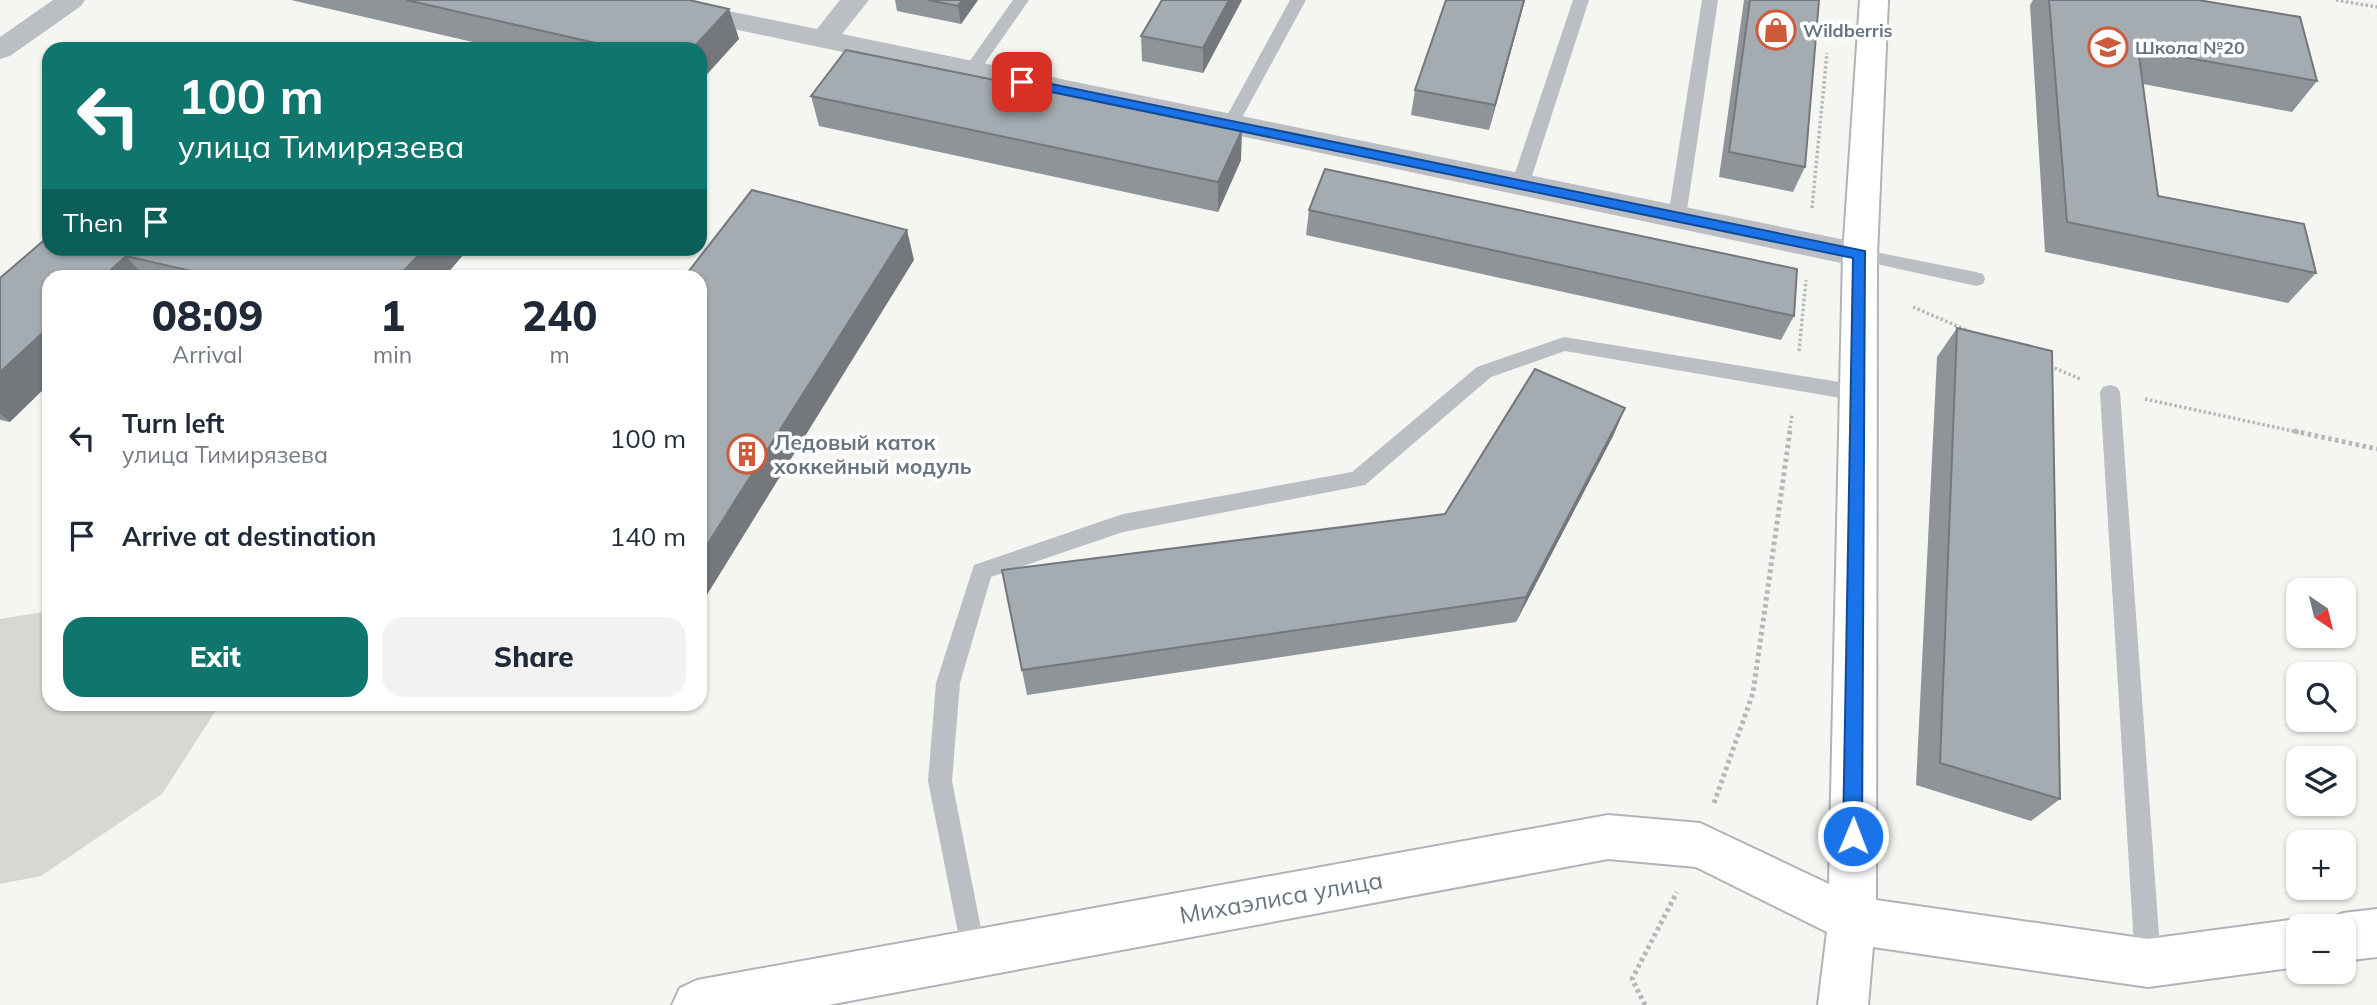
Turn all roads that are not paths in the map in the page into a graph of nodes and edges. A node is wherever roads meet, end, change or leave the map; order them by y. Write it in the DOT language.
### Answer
graph roads {
  1 [pos="71,0"];
  2 [pos="636,0"];
  3 [pos="855,0"];
  4 [pos="1021,0"];
  5 [pos="1298,0"];
  6 [pos="1581,0"];
  7 [pos="1710,0"];
  8 [pos="1874,0"];
  9 [pos="822,41"];
  10 [pos="0,50"];
  11 [pos="970,72"];
  12 [pos="1230,125"];
  13 [pos="1520,185"];
  14 [pos="1677,217"];
  15 [pos="1860,255"];
  16 [pos="1976,279"];
  17 [pos="2110,392"];
  18 [pos="1858,393"];
  19 [pos="1852,920"];
  20 [pos="2377,933"];
  21 [pos="2356,935"];
  22 [pos="2286,945"];
  23 [pos="973,954"];
  24 [pos="2148,963"];
  25 [pos="697,1005"];
  26 [pos="1843,1005"];
  1 -- 10 [label="street"];
  2 -- 9 [label="street"];
  3 -- 9 [label="street"];
  4 -- 11 [label="lane"];
  5 -- 12 [label="lane"];
  6 -- 13 [label="lane"];
  7 -- 14 [label="lane"];
  8 -- 15 [label="street"];
  9 -- 11 [label="street"];
  11 -- 12 [label="street"];
  12 -- 13 [label="street"];
  13 -- 14 [label="street"];
  14 -- 15 [label="street"];
  15 -- 16 [label="lane"];
  15 -- 18 [label="street"];
  17 -- 24 [label="lane"];
  18 -- 19 [label="street"];
  18 -- 23 [label="lane"];
  19 -- 23 [label="street, Михаэлиса улица"];
  19 -- 24 [label="street, Михаэлиса улица"];
  19 -- 26 [label="street"];
  20 -- 21 [label="street"];
  22 -- 24 [label="street, Михаэлиса улица"];
  23 -- 25 [label="street, Михаэлиса улица"];
}
